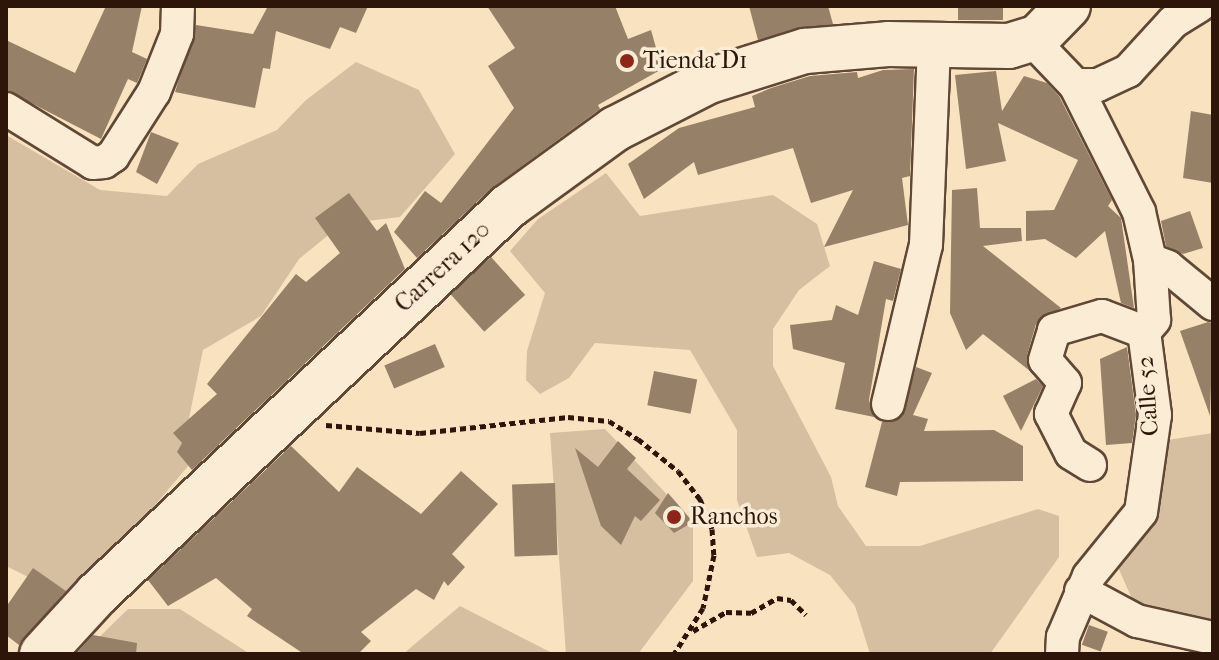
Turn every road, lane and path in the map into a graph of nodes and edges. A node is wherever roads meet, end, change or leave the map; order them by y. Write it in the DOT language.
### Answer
graph roads {
  1 [pos="178,6"];
  2 [pos="1068,6"];
  3 [pos="1199,6"];
  4 [pos="1033,41"];
  5 [pos="934,44"];
  6 [pos="1075,85"];
  7 [pos="6,109"];
  8 [pos="1150,260"];
  9 [pos="1213,304"];
  10 [pos="1144,332"];
  11 [pos="888,404"];
  12 [pos="278,422"];
  13 [pos="1090,465"];
  14 [pos="1081,591"];
  15 [pos="806,615"];
  16 [pos="691,632"];
  17 [pos="1213,638"];
  18 [pos="42,654"];
  19 [pos="674,654"];
  20 [pos="1062,654"];
  1 -- 7 [label="street"];
  2 -- 4 [label="street"];
  3 -- 6 [label="street"];
  4 -- 5 [label="street, Carrera 120"];
  4 -- 6 [label="street, Calle 52"];
  5 -- 11 [label="street"];
  5 -- 12 [label="street, Carrera 120"];
  6 -- 8 [label="street, Calle 52"];
  8 -- 9 [label="street"];
  8 -- 10 [label="street, Calle 52"];
  10 -- 13 [label="street"];
  10 -- 14 [label="street, Calle 52"];
  12 -- 16 [label="path"];
  12 -- 18 [label="street, Carrera 120"];
  14 -- 17 [label="street"];
  14 -- 20 [label="street, Calle 52"];
  15 -- 16 [label="path"];
  16 -- 19 [label="path"];
}
